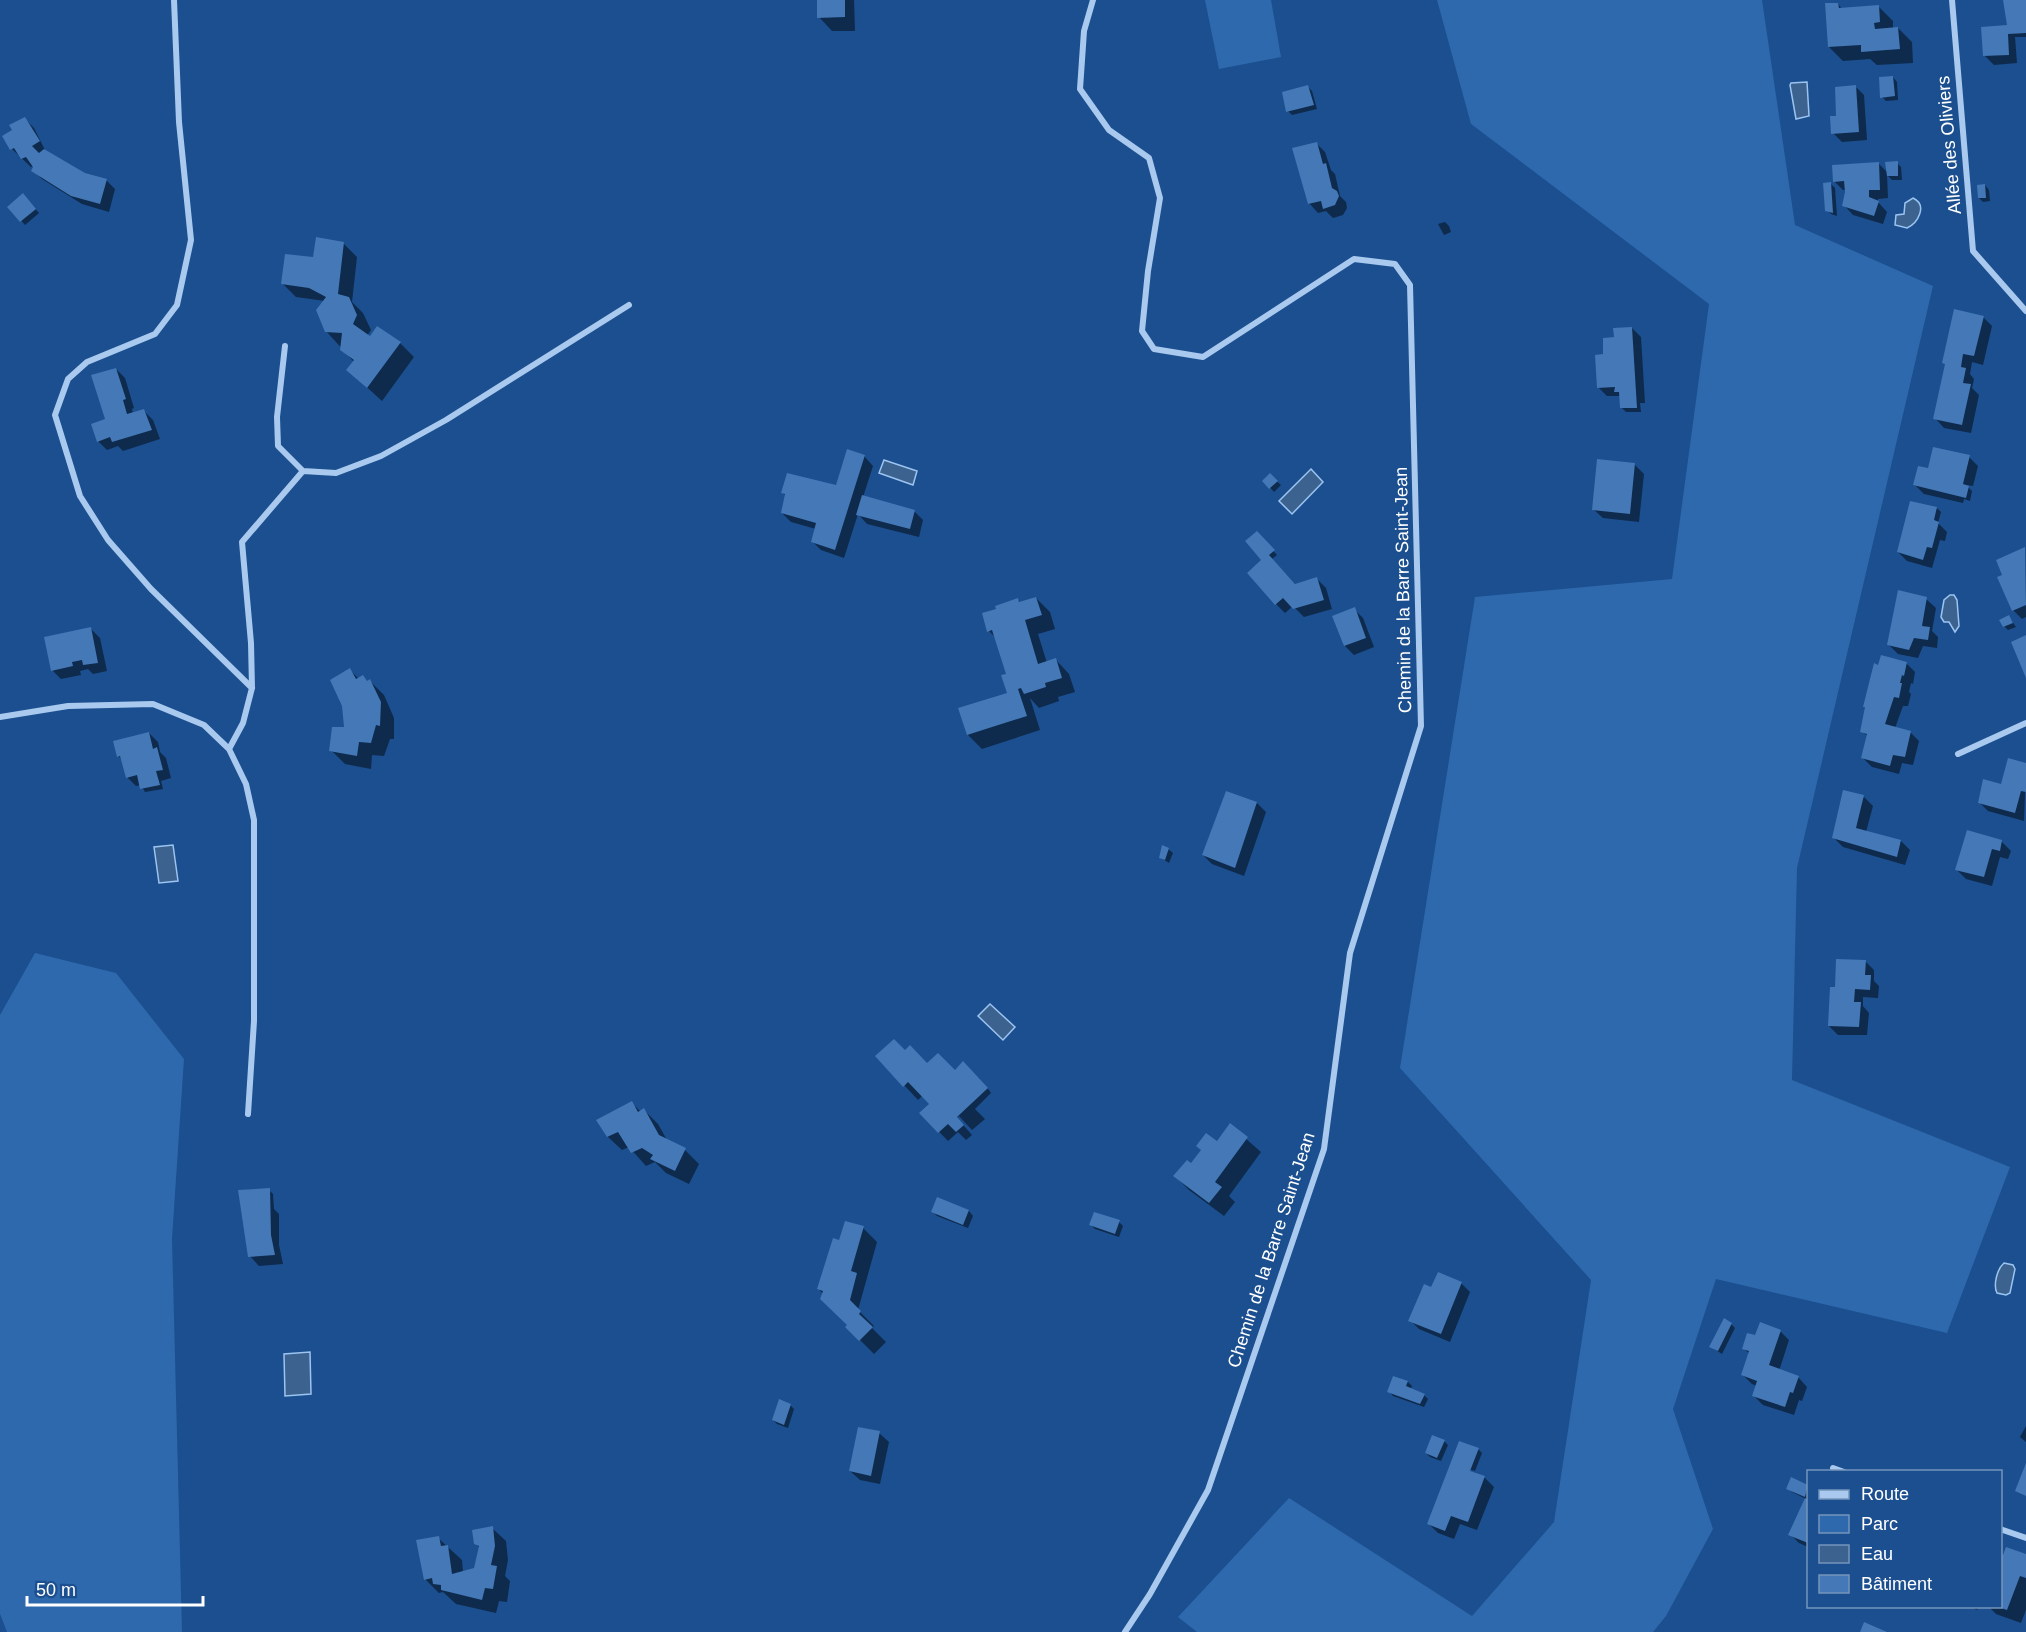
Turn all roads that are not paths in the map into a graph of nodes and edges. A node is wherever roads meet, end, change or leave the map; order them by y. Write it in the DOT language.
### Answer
graph roads {
  1 [pos="174,0"];
  2 [pos="1094,0"];
  3 [pos="1952,0"];
  4 [pos="629,305"];
  5 [pos="2026,311"];
  6 [pos="285,346"];
  7 [pos="303,471"];
  8 [pos="252,688"];
  9 [pos="0,717"];
  10 [pos="2026,723"];
  11 [pos="229,748"];
  12 [pos="1959,754"];
  13 [pos="248,1114"];
  14 [pos="1833,1468"];
  15 [pos="1838,1470"];
  16 [pos="2002,1529"];
  17 [pos="2026,1538"];
  18 [pos="1125,1632"];
  1 -- 8 [label="street"];
  2 -- 18 [label="street, Chemin de la Barre Saint-Jean"];
  3 -- 5 [label="street, Allée des Oliviers"];
  4 -- 7 [label="street"];
  6 -- 7 [label="street"];
  7 -- 8 [label="street"];
  8 -- 11 [label="street"];
  9 -- 11 [label="street"];
  10 -- 12 [label="street"];
  11 -- 13 [label="street"];
  14 -- 15 [label="street"];
  16 -- 17 [label="street"];
}
